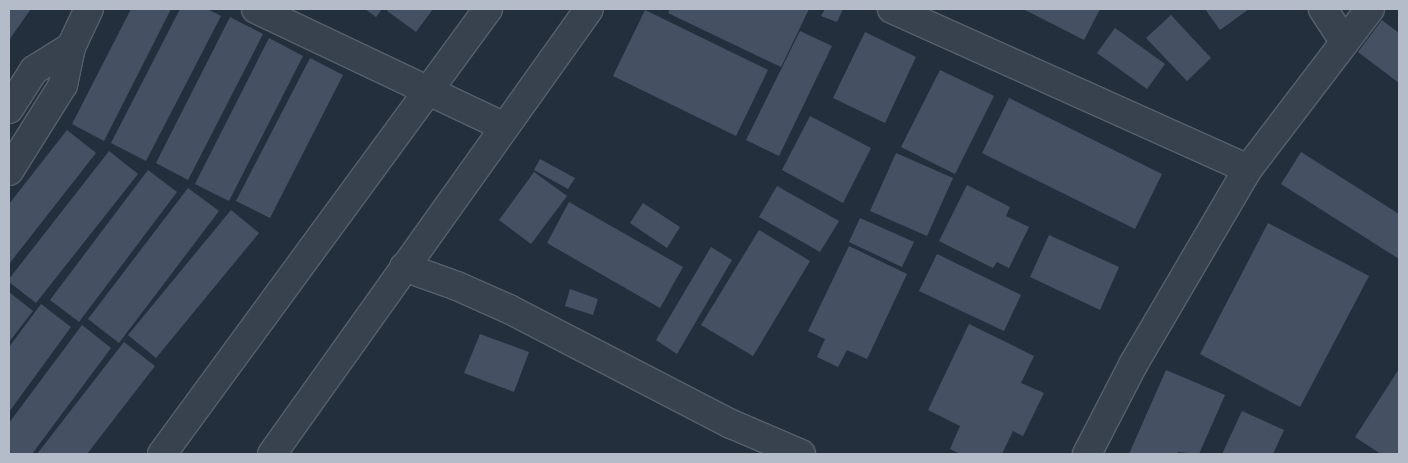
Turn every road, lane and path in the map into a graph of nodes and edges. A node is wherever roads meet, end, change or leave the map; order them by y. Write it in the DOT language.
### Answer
graph roads {
  1 [pos="89,9"];
  2 [pos="256,9"];
  3 [pos="488,9"];
  4 [pos="589,9"];
  5 [pos="892,9"];
  6 [pos="1323,9"];
  7 [pos="1370,9"];
  8 [pos="1344,41"];
  9 [pos="70,47"];
  10 [pos="427,91"];
  11 [pos="9,109"];
  12 [pos="504,128"];
  13 [pos="1248,169"];
  14 [pos="9,171"];
  15 [pos="404,267"];
  16 [pos="162,454"];
  17 [pos="272,454"];
  18 [pos="801,454"];
  19 [pos="1088,454"];
  1 -- 9 [label="street"];
  2 -- 10 [label="street"];
  3 -- 10 [label="street"];
  4 -- 12 [label="street"];
  5 -- 13 [label="street"];
  6 -- 8 [label="street"];
  7 -- 8 [label="street"];
  8 -- 13 [label="street"];
  9 -- 11 [label="street"];
  9 -- 14 [label="street"];
  10 -- 12 [label="street"];
  10 -- 16 [label="street"];
  12 -- 15 [label="street"];
  13 -- 19 [label="street"];
  15 -- 17 [label="street"];
  15 -- 18 [label="street"];
}
